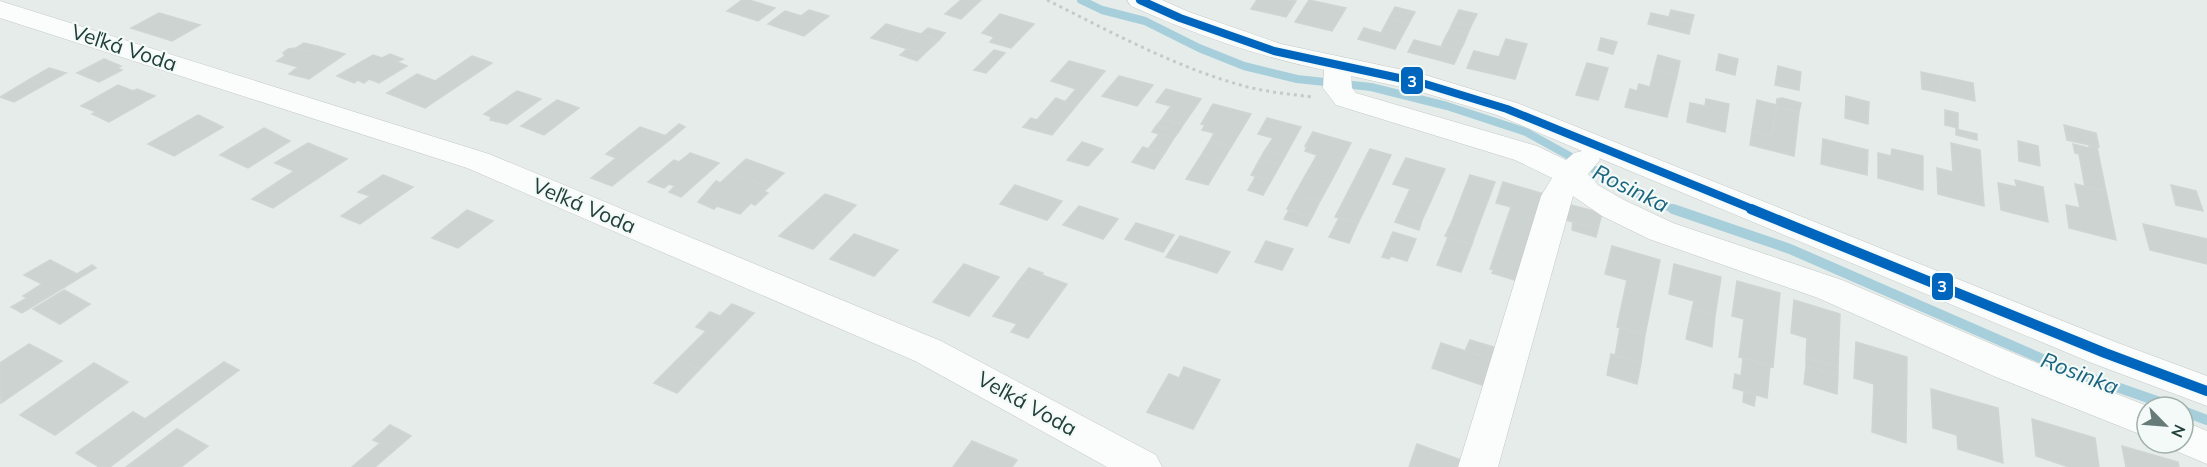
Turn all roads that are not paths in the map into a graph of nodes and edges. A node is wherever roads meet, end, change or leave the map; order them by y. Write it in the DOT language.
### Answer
graph roads {
  1 [pos="1140,0"];
  2 [pos="0,9"];
  3 [pos="1584,162"];
  4 [pos="2207,391"];
  5 [pos="2135,417"];
  6 [pos="1142,467"];
  7 [pos="1478,467"];
  1 -- 3 [label="street"];
  2 -- 6 [label="street, Veľká Voda"];
  3 -- 4 [label="street"];
  3 -- 5 [label="street"];
  3 -- 7 [label="street"];
}
